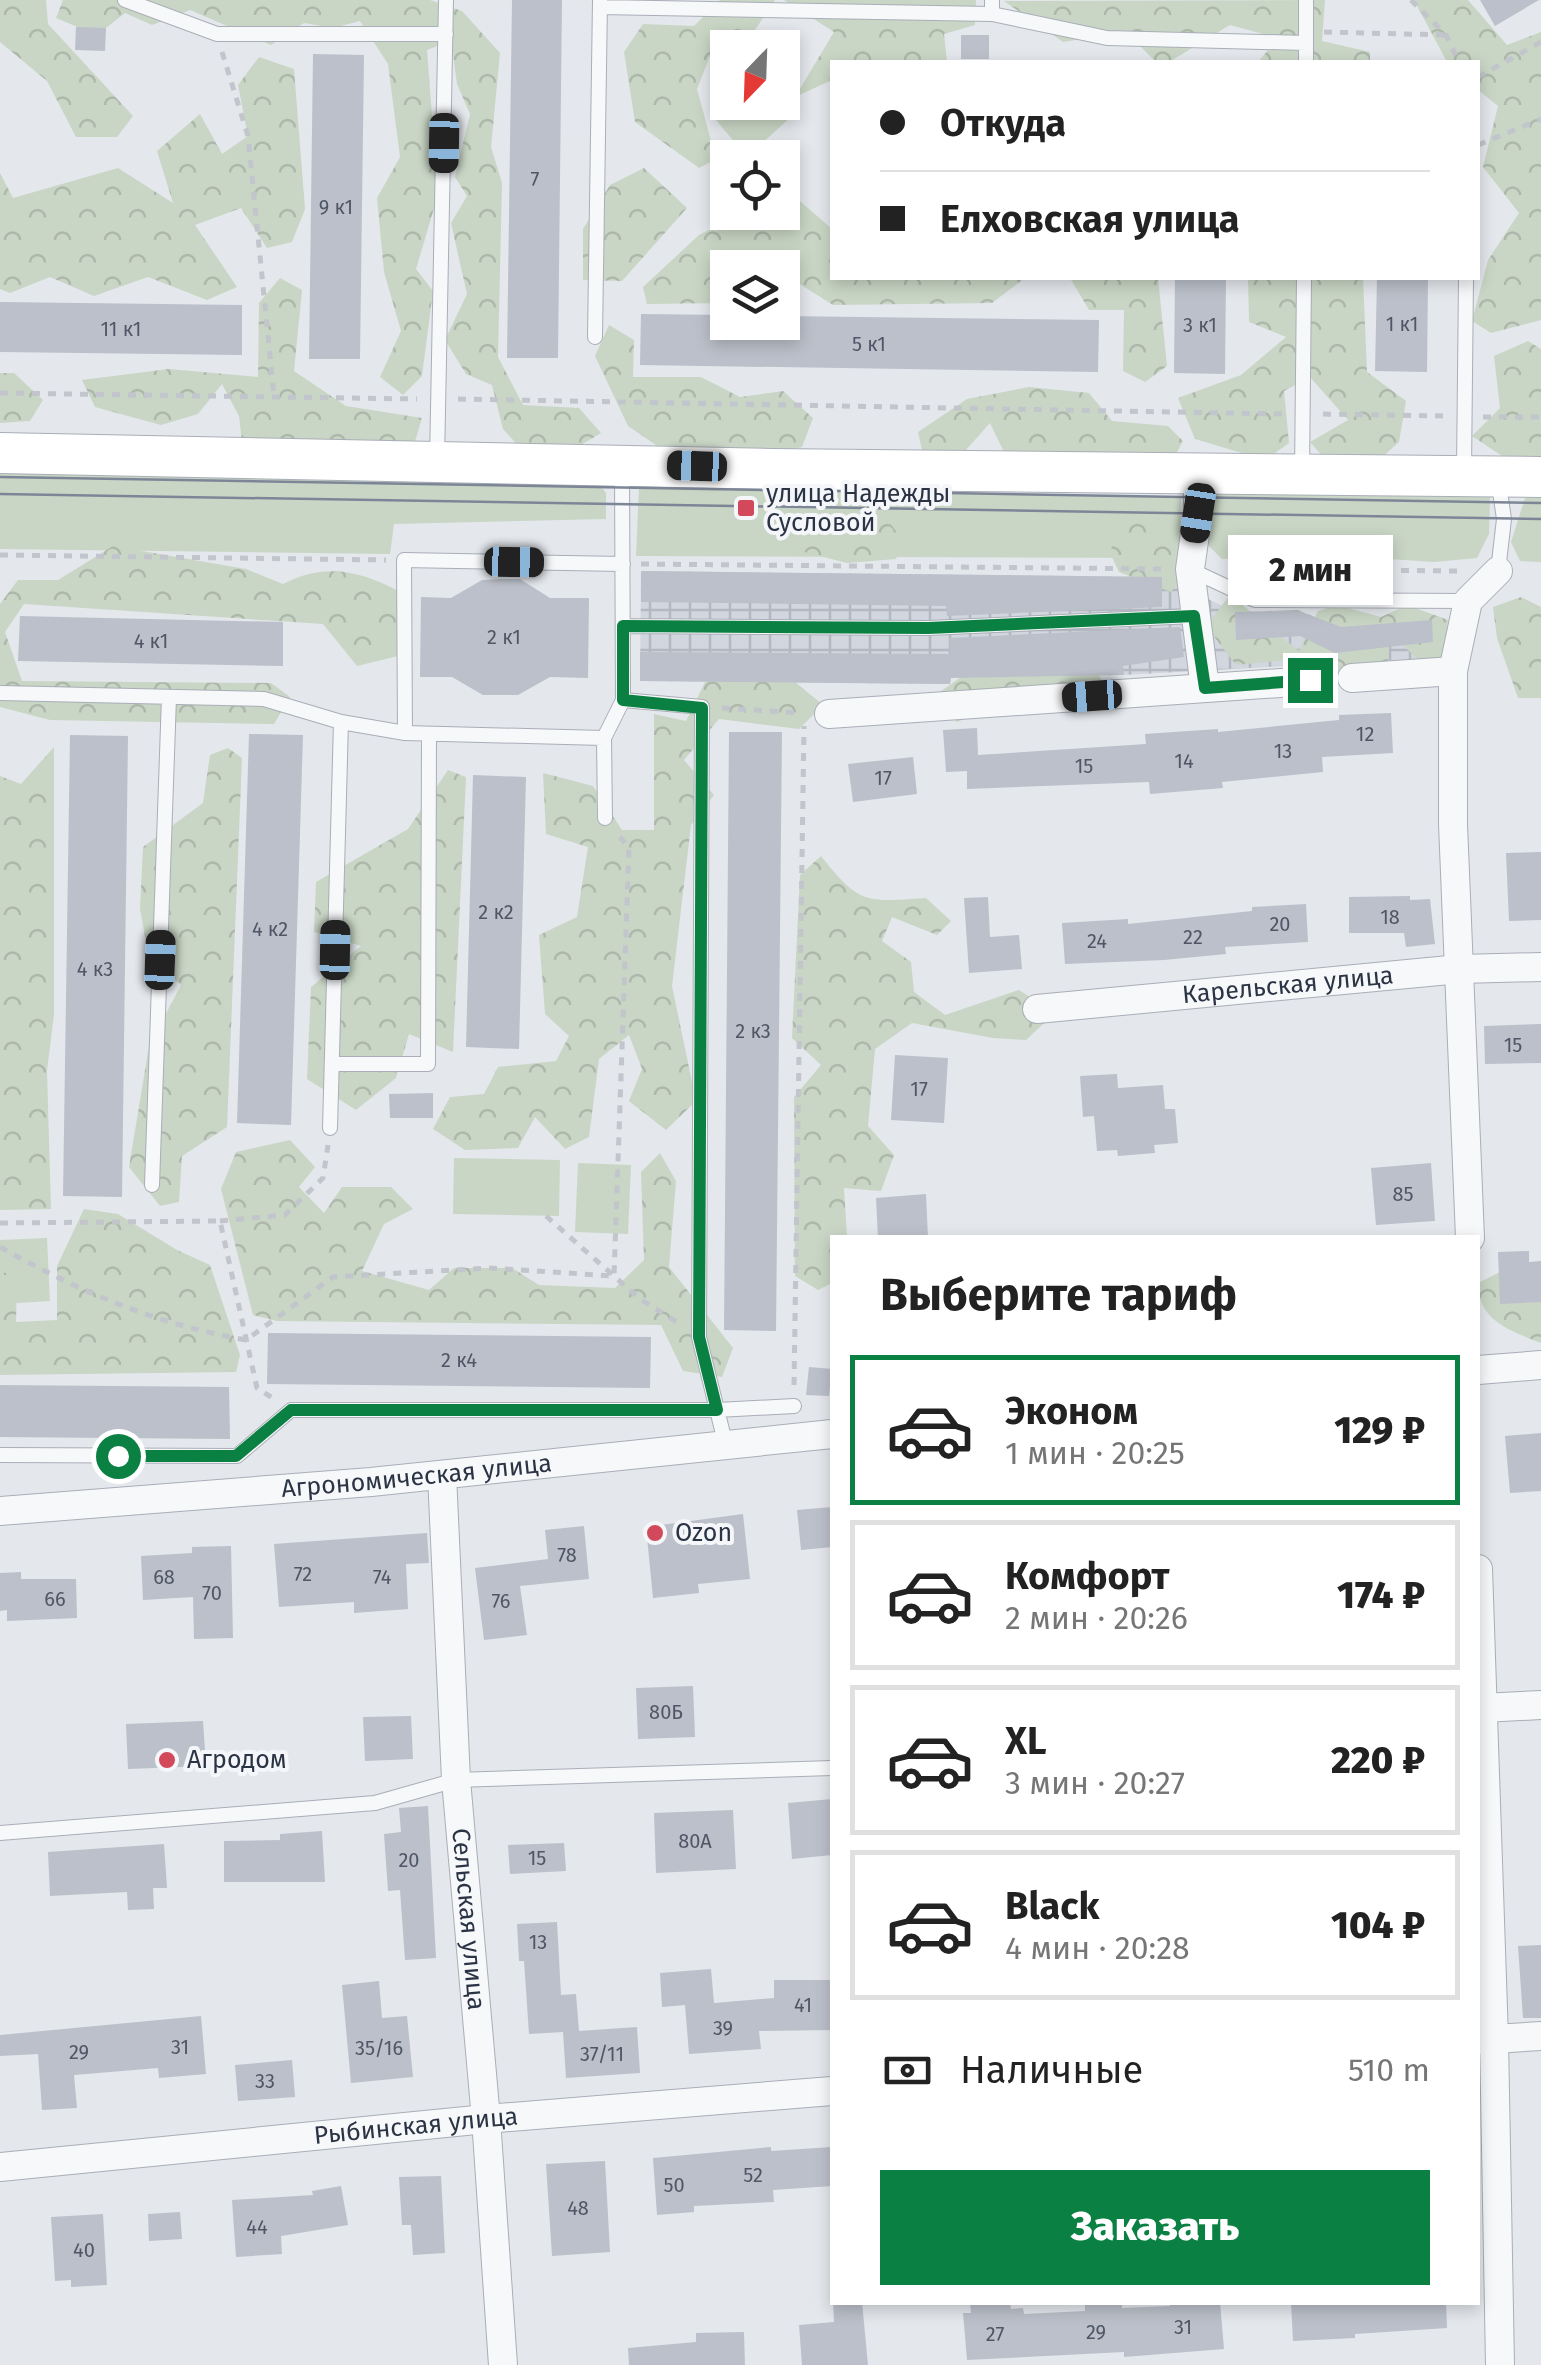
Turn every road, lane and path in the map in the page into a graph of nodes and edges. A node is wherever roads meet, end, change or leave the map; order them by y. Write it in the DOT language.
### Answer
graph roads {
  1 [pos="125,0"];
  2 [pos="446,0"];
  3 [pos="1306,0"];
  4 [pos="1411,0"];
  5 [pos="600,3"];
  6 [pos="992,7"];
  7 [pos="217,34"];
  8 [pos="446,34"];
  9 [pos="1446,35"];
  10 [pos="1306,37"];
  11 [pos="1541,42"];
  12 [pos="1306,60"];
  13 [pos="1458,60"];
  14 [pos="1480,77"];
  15 [pos="1541,119"];
  16 [pos="1480,143"];
  17 [pos="1304,280"];
  18 [pos="1466,280"];
  19 [pos="596,337"];
  20 [pos="0,394"];
  21 [pos="274,397"];
  22 [pos="438,399"];
  23 [pos="1303,414"];
  24 [pos="1465,416"];
  25 [pos="1541,417"];
  26 [pos="0,452"];
  27 [pos="438,462"];
  28 [pos="622,464"];
  29 [pos="1198,473"];
  30 [pos="1302,474"];
  31 [pos="1481,477"];
  32 [pos="1541,478"];
  33 [pos="0,555"];
  34 [pos="404,560"];
  35 [pos="623,564"];
  36 [pos="1190,569"];
  37 [pos="1498,571"];
  38 [pos="1468,601"];
  39 [pos="1194,616"];
  40 [pos="623,626"];
  41 [pos="1453,670"];
  42 [pos="1352,678"];
  43 [pos="1310,680"];
  44 [pos="1205,688"];
  45 [pos="0,693"];
  46 [pos="169,697"];
  47 [pos="623,700"];
  48 [pos="702,708"];
  49 [pos="829,714"];
  50 [pos="342,722"];
  51 [pos="405,733"];
  52 [pos="428,734"];
  53 [pos="604,738"];
  54 [pos="605,818"];
  55 [pos="1541,967"];
  56 [pos="1460,969"];
  57 [pos="1037,1008"];
  58 [pos="332,1064"];
  59 [pos="330,1128"];
  60 [pos="152,1186"];
  61 [pos="546,1216"];
  62 [pos="220,1220"];
  63 [pos="0,1223"];
  64 [pos="1470,1235"];
  65 [pos="0,1247"];
  66 [pos="614,1276"];
  67 [pos="699,1337"];
  68 [pos="246,1340"];
  69 [pos="1541,1365"];
  70 [pos="1480,1370"];
  71 [pos="794,1406"];
  72 [pos="291,1410"];
  73 [pos="717,1410"];
  74 [pos="830,1434"];
  75 [pos="726,1446"];
  76 [pos="0,1455"];
  77 [pos="442,1475"];
  78 [pos="0,1511"];
  79 [pos="1480,1639"];
  80 [pos="1541,1705"];
  81 [pos="1482,1708"];
  82 [pos="830,1768"];
  83 [pos="456,1780"];
  84 [pos="0,1834"];
  85 [pos="1541,2036"];
  86 [pos="1486,2039"];
  87 [pos="830,2091"];
  88 [pos="486,2119"];
  89 [pos="0,2167"];
  90 [pos="503,2365"];
  91 [pos="1500,2365"];
  1 -- 7 [label="lane"];
  2 -- 8 [label="lane"];
  3 -- 10 [label="lane"];
  4 -- 9 [label="path"];
  5 -- 6 [label="lane"];
  5 -- 19 [label="lane"];
  6 -- 10 [label="lane"];
  7 -- 8 [label="lane"];
  7 -- 21 [label="path"];
  8 -- 22 [label="lane"];
  9 -- 10 [label="path"];
  9 -- 13 [label="path"];
  10 -- 12 [label="lane"];
  11 -- 14 [label="path"];
  15 -- 16 [label="path"];
  17 -- 23 [label="lane"];
  18 -- 24 [label="lane"];
  20 -- 21 [label="path"];
  21 -- 22 [label="path"];
  22 -- 23 [label="path"];
  22 -- 27 [label="lane"];
  23 -- 24 [label="path"];
  23 -- 30 [label="lane"];
  24 -- 25 [label="path"];
  24 -- 31 [label="lane"];
  26 -- 27 [label="main road"];
  27 -- 28 [label="main road"];
  28 -- 29 [label="main road"];
  28 -- 35 [label="lane"];
  29 -- 30 [label="main road"];
  29 -- 36 [label="street"];
  30 -- 31 [label="main road"];
  31 -- 32 [label="main road"];
  31 -- 37 [label="lane"];
  33 -- 34 [label="path"];
  34 -- 35 [label="lane"];
  34 -- 51 [label="lane"];
  35 -- 36 [label="path"];
  35 -- 40 [label="lane"];
  36 -- 37 [label="path"];
  36 -- 38 [label="lane"];
  36 -- 39 [label="street"];
  37 -- 38 [label="street"];
  38 -- 41 [label="street"];
  39 -- 40 [label="lane"];
  39 -- 44 [label="street"];
  40 -- 47 [label="lane"];
  41 -- 42 [label="street"];
  41 -- 56 [label="street"];
  43 -- 44 [label="street"];
  44 -- 49 [label="street"];
  45 -- 46 [label="lane"];
  46 -- 50 [label="lane"];
  46 -- 60 [label="lane"];
  47 -- 48 [label="lane"];
  47 -- 53 [label="lane"];
  48 -- 67 [label="lane"];
  48 -- 71 [label="path"];
  50 -- 51 [label="lane"];
  50 -- 58 [label="lane"];
  51 -- 52 [label="lane"];
  52 -- 53 [label="lane"];
  52 -- 58 [label="lane"];
  53 -- 54 [label="lane"];
  54 -- 66 [label="path"];
  55 -- 56 [label="street, Карельская улица"];
  56 -- 57 [label="street, Карельская улица"];
  56 -- 64 [label="street"];
  58 -- 59 [label="lane"];
  59 -- 62 [label="path"];
  61 -- 66 [label="path"];
  62 -- 63 [label="path"];
  62 -- 68 [label="path"];
  65 -- 68 [label="path"];
  66 -- 67 [label="path"];
  66 -- 68 [label="path"];
  67 -- 73 [label="lane"];
  68 -- 72 [label="path"];
  69 -- 70 [label="street"];
  71 -- 73 [label="lane"];
  72 -- 73 [label="lane"];
  72 -- 76 [label="lane"];
  73 -- 75 [label="lane"];
  74 -- 75 [label="street, Агрономическая улица"];
  75 -- 77 [label="street, Агрономическая улица"];
  77 -- 78 [label="street, Агрономическая улица"];
  77 -- 83 [label="street, Сельская улица"];
  79 -- 81 [label="street"];
  80 -- 81 [label="street"];
  81 -- 86 [label="street"];
  82 -- 83 [label="lane"];
  83 -- 84 [label="lane"];
  83 -- 88 [label="street, Сельская улица"];
  85 -- 86 [label="street"];
  86 -- 91 [label="street"];
  87 -- 88 [label="street, Рыбинская улица"];
  88 -- 89 [label="street, Рыбинская улица"];
  88 -- 90 [label="street, Сельская улица"];
}
